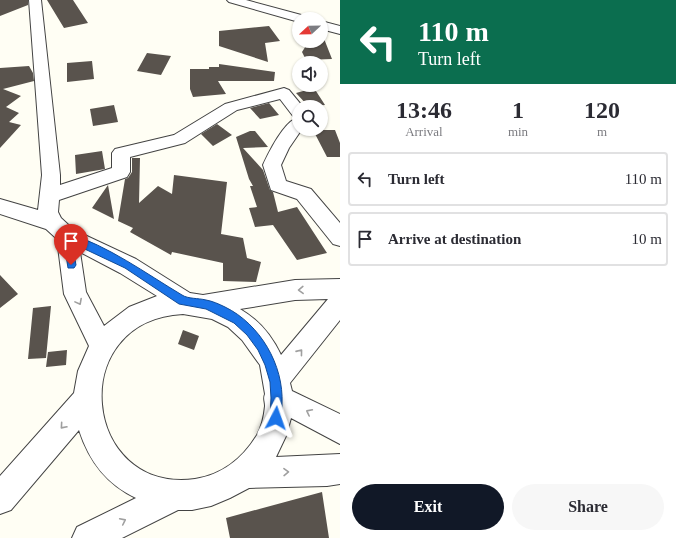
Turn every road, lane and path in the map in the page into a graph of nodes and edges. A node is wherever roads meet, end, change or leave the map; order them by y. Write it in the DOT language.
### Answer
graph roads {
  1 [pos="35,0"];
  2 [pos="234,0"];
  3 [pos="292,17"];
  4 [pos="328,27"];
  5 [pos="340,30"];
  6 [pos="292,103"];
  7 [pos="292,131"];
  8 [pos="49,196"];
  9 [pos="0,206"];
  10 [pos="60,229"];
  11 [pos="340,238"];
  12 [pos="340,289"];
  13 [pos="194,302"];
  14 [pos="340,302"];
  15 [pos="102,346"];
  16 [pos="276,390"];
  17 [pos="89,397"];
  18 [pos="340,430"];
  19 [pos="340,469"];
  20 [pos="247,473"];
  21 [pos="173,496"];
  22 [pos="0,499"];
  23 [pos="88,538"];
  1 -- 8 [label="street"];
  2 -- 3 [label="street"];
  4 -- 5 [label="street"];
  6 -- 8 [label="street"];
  7 -- 11 [label="street"];
  8 -- 10 [label="street"];
  9 -- 10 [label="street"];
  10 -- 13 [label="street"];
  10 -- 15 [label="street, one-way"];
  12 -- 13 [label="street, one-way"];
  13 -- 15 [label="street"];
  13 -- 16 [label="street"];
  16 -- 14 [label="street, one-way"];
  15 -- 17 [label="street"];
  18 -- 16 [label="street, one-way"];
  16 -- 20 [label="street"];
  17 -- 21 [label="street"];
  17 -- 22 [label="street, one-way"];
  20 -- 19 [label="street, one-way"];
  20 -- 21 [label="street"];
  23 -- 21 [label="street, one-way"];
}
